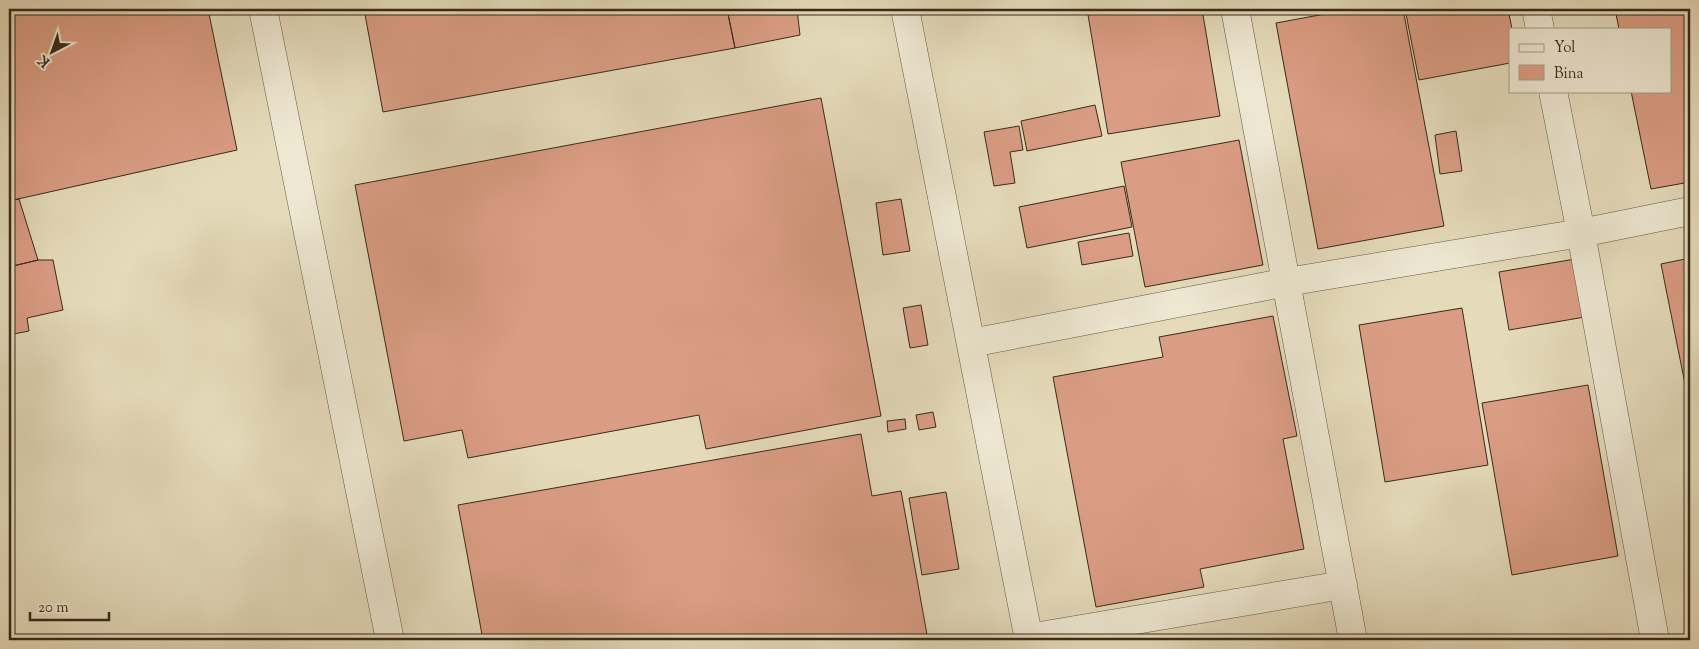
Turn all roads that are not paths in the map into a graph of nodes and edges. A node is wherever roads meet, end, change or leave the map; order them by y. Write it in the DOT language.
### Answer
graph roads {
  1 [pos="263,9"];
  2 [pos="905,9"];
  3 [pos="1236,9"];
  4 [pos="1536,9"];
  5 [pos="1540,28"];
  6 [pos="1553,92"];
  7 [pos="1690,211"];
  8 [pos="1581,233"];
  9 [pos="1287,282"];
  10 [pos="971,343"];
  11 [pos="1342,585"];
  12 [pos="1028,639"];
  13 [pos="390,640"];
  14 [pos="1353,640"];
  15 [pos="1655,640"];
  1 -- 13 [label="street"];
  2 -- 10 [label="street"];
  3 -- 9 [label="street"];
  4 -- 5 [label="street"];
  6 -- 8 [label="street"];
  7 -- 8 [label="street"];
  8 -- 9 [label="street"];
  8 -- 15 [label="street"];
  9 -- 10 [label="street"];
  9 -- 11 [label="street"];
  10 -- 12 [label="street"];
  11 -- 12 [label="street"];
  11 -- 14 [label="street"];
}
